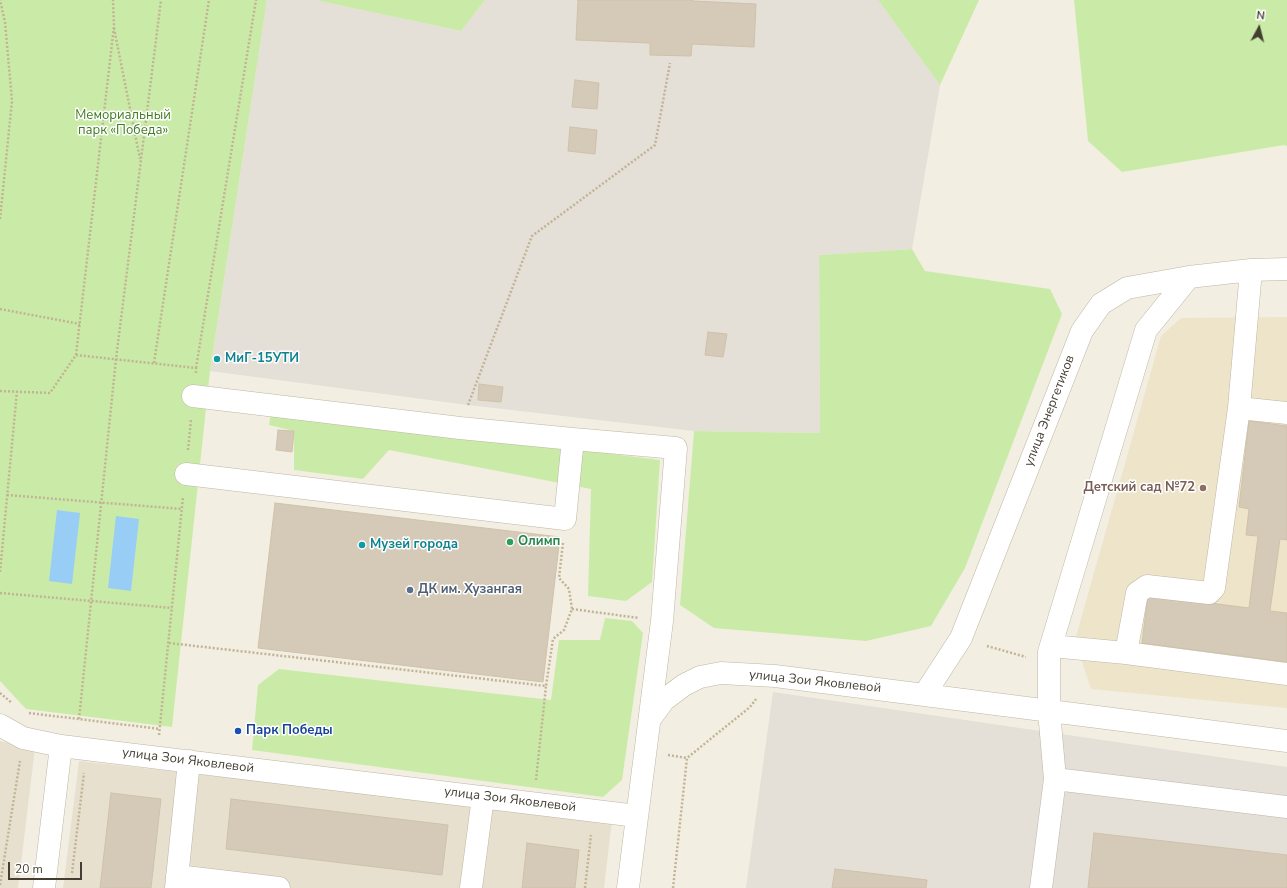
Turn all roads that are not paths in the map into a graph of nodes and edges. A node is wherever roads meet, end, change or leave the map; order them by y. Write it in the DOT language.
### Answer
graph roads {
  1 [pos="1287,269"];
  2 [pos="1251,270"];
  3 [pos="1189,276"];
  4 [pos="193,396"];
  5 [pos="1239,408"];
  6 [pos="1287,413"];
  7 [pos="573,439"];
  8 [pos="186,474"];
  9 [pos="1051,646"];
  10 [pos="1126,653"];
  11 [pos="1287,674"];
  12 [pos="924,695"];
  13 [pos="1049,710"];
  14 [pos="650,719"];
  15 [pos="0,725"];
  16 [pos="1287,741"];
  17 [pos="61,746"];
  18 [pos="189,761"];
  19 [pos="1055,779"];
  20 [pos="483,797"];
  21 [pos="1287,808"];
  22 [pos="637,816"];
  23 [pos="176,882"];
  24 [pos="213,884"];
  25 [pos="44,888"];
  26 [pos="279,888"];
  27 [pos="471,888"];
  28 [pos="628,888"];
  29 [pos="1041,888"];
  1 -- 2 [label="street, улица Энергетиков"];
  2 -- 3 [label="street, улица Энергетиков"];
  2 -- 5 [label="street"];
  3 -- 9 [label="street"];
  3 -- 12 [label="street, улица Энергетиков"];
  4 -- 7 [label="street"];
  5 -- 6 [label="street"];
  5 -- 10 [label="street"];
  7 -- 8 [label="street"];
  7 -- 14 [label="street"];
  9 -- 10 [label="street"];
  9 -- 13 [label="street"];
  10 -- 11 [label="street"];
  12 -- 13 [label="street, улица Зои Яковлевой"];
  12 -- 14 [label="street, улица Зои Яковлевой"];
  13 -- 16 [label="street, улица Зои Яковлевой"];
  13 -- 19 [label="street"];
  14 -- 22 [label="street, улица Зои Яковлевой"];
  15 -- 17 [label="street, улица Зои Яковлевой"];
  17 -- 18 [label="street, улица Зои Яковлевой"];
  17 -- 25 [label="street"];
  18 -- 20 [label="street, улица Зои Яковлевой"];
  18 -- 23 [label="street"];
  19 -- 21 [label="street"];
  19 -- 29 [label="street"];
  20 -- 22 [label="street, улица Зои Яковлевой"];
  20 -- 27 [label="street"];
  22 -- 28 [label="street"];
  23 -- 24 [label="street"];
  24 -- 26 [label="street"];
}
